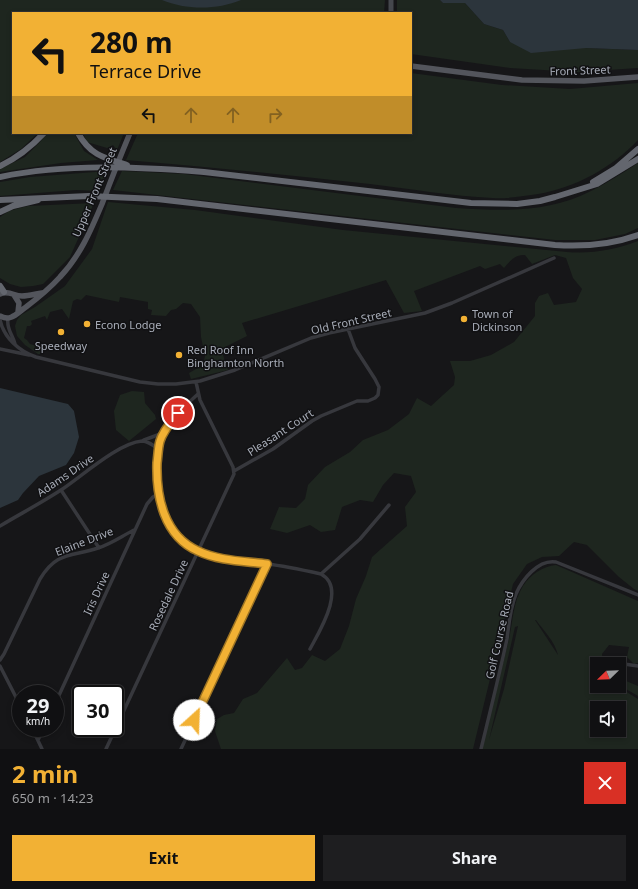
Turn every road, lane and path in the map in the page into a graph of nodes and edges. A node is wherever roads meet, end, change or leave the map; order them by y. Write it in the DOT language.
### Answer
graph roads {
  1 [pos="391,1"];
  2 [pos="391,12"];
  3 [pos="412,66"];
  4 [pos="638,77"];
  5 [pos="43,134"];
  6 [pos="79,134"];
  7 [pos="130,134"];
  8 [pos="638,149"];
  9 [pos="638,159"];
  10 [pos="0,166"];
  11 [pos="139,168"];
  12 [pos="0,177"];
  13 [pos="58,196"];
  14 [pos="562,196"];
  15 [pos="0,200"];
  16 [pos="0,212"];
  17 [pos="638,235"];
  18 [pos="554,258"];
  19 [pos="0,286"];
  20 [pos="2,293"];
  21 [pos="42,293"];
  22 [pos="14,295"];
  23 [pos="18,312"];
  24 [pos="0,316"];
  25 [pos="8,318"];
  26 [pos="0,320"];
  27 [pos="348,329"];
  28 [pos="15,344"];
  29 [pos="0,349"];
  30 [pos="32,355"];
  31 [pos="196,382"];
  32 [pos="198,394"];
  33 [pos="163,433"];
  34 [pos="141,441"];
  35 [pos="158,449"];
  36 [pos="234,471"];
  37 [pos="61,490"];
  38 [pos="158,494"];
  39 [pos="389,505"];
  40 [pos="0,526"];
  41 [pos="135,529"];
  42 [pos="99,548"];
  43 [pos="198,552"];
  44 [pos="267,564"];
  45 [pos="321,574"];
  46 [pos="638,595"];
  47 [pos="310,649"];
  48 [pos="0,660"];
  49 [pos="626,664"];
  50 [pos="0,666"];
  51 [pos="638,666"];
  52 [pos="64,685"];
  53 [pos="12,689"];
  54 [pos="36,737"];
  55 [pos="40,737"];
  56 [pos="38,740"];
  57 [pos="42,749"];
  58 [pos="106,749"];
  59 [pos="181,749"];
  60 [pos="481,749"];
  1 -- 2 [label="main road"];
  3 -- 4 [label="main road, Front Street"];
  5 -- 10 [label="highway"];
  6 -- 11 [label="highway"];
  7 -- 21 [label="main road, Upper Front Street"];
  8 -- 14 [label="highway"];
  9 -- 14 [label="highway"];
  11 -- 12 [label="highway"];
  11 -- 14 [label="highway"];
  13 -- 15 [label="highway"];
  13 -- 16 [label="highway"];
  13 -- 17 [label="highway"];
  18 -- 27 [label="street, Old Front Street"];
  19 -- 20 [label="highway"];
  20 -- 22 [label="main road"];
  21 -- 22 [label="main road"];
  21 -- 23 [label="main road, Upper Front Street"];
  22 -- 23 [label="main road"];
  23 -- 25 [label="main road, Upper Front Street"];
  24 -- 25 [label="main road"];
  25 -- 28 [label="street"];
  26 -- 28 [label="street, Old Front Street"];
  27 -- 31 [label="street, Old Front Street"];
  27 -- 36 [label="street, Pleasant Court"];
  28 -- 30 [label="street, Old Front Street"];
  29 -- 30 [label="street, Old Front Street"];
  30 -- 31 [label="street, Old Front Street"];
  31 -- 32 [label="street"];
  32 -- 33 [label="street"];
  32 -- 36 [label="street"];
  33 -- 34 [label="street, Adams Drive"];
  33 -- 35 [label="street"];
  34 -- 35 [label="street"];
  34 -- 37 [label="street, Adams Drive"];
  35 -- 38 [label="street"];
  36 -- 43 [label="street, Rosedale Drive"];
  37 -- 40 [label="street, Adams Drive"];
  37 -- 42 [label="street"];
  38 -- 41 [label="street, Iris Drive"];
  38 -- 43 [label="street"];
  39 -- 45 [label="street"];
  41 -- 42 [label="street, Elaine Drive"];
  41 -- 52 [label="street, Iris Drive"];
  42 -- 48 [label="street, Elaine Drive"];
  43 -- 44 [label="street"];
  43 -- 58 [label="street, Rosedale Drive"];
  44 -- 45 [label="street"];
  44 -- 59 [label="street"];
  45 -- 47 [label="street"];
  46 -- 60 [label="street, Golf Course Road"];
  49 -- 51 [label="street"];
  50 -- 53 [label="street"];
  54 -- 56 [label="street"];
  55 -- 56 [label="street"];
  56 -- 57 [label="street"];
}
